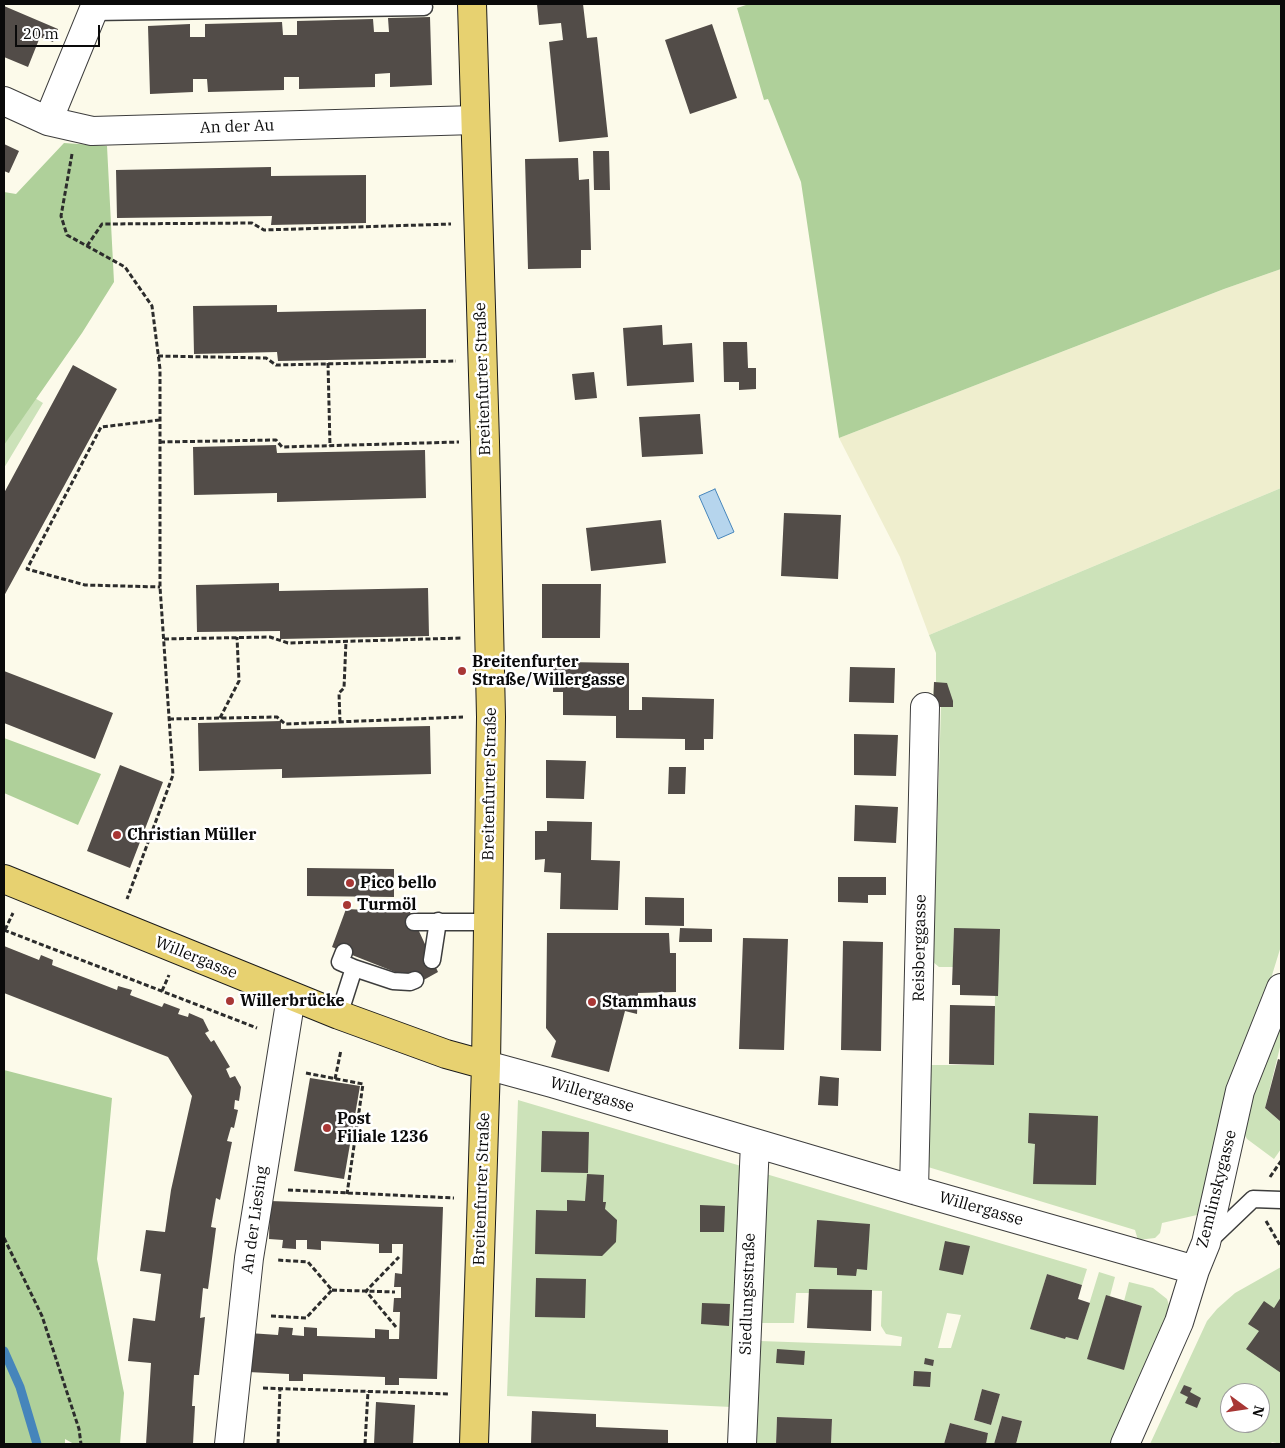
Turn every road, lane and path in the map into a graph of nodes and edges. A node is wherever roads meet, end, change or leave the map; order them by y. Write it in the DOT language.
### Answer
graph roads {
  1 [pos="472,4"];
  2 [pos="424,7"];
  3 [pos="95,8"];
  4 [pos="4,101"];
  5 [pos="475,120"];
  6 [pos="48,121"];
  7 [pos="76,127"];
  8 [pos="454,224"];
  9 [pos="87,246"];
  10 [pos="158,356"];
  11 [pos="459,360"];
  12 [pos="328,363"];
  13 [pos="160,420"];
  14 [pos="160,442"];
  15 [pos="486,442"];
  16 [pos="330,446"];
  17 [pos="160,587"];
  18 [pos="237,637"];
  19 [pos="465,638"];
  20 [pos="164,639"];
  21 [pos="346,641"];
  22 [pos="925,707"];
  23 [pos="464,717"];
  24 [pos="220,718"];
  25 [pos="169,719"];
  26 [pos="340,722"];
  27 [pos="4,879"];
  28 [pos="13,913"];
  29 [pos="438,921"];
  30 [pos="414,922"];
  31 [pos="489,922"];
  32 [pos="117,925"];
  33 [pos="5,930"];
  34 [pos="344,952"];
  35 [pos="432,960"];
  36 [pos="354,968"];
  37 [pos="170,974"];
  38 [pos="415,980"];
  39 [pos="1281,988"];
  40 [pos="162,991"];
  41 [pos="291,997"];
  42 [pos="339,1016"];
  43 [pos="284,1038"];
  44 [pos="341,1050"];
  45 [pos="486,1065"];
  46 [pos="279,1068"];
  47 [pos="335,1079"];
  48 [pos="755,1143"];
  49 [pos="260,1189"];
  50 [pos="914,1190"];
  51 [pos="347,1194"];
  52 [pos="457,1198"];
  53 [pos="1281,1200"];
  54 [pos="4,1238"];
  55 [pos="1206,1244"];
  56 [pos="399,1257"];
  57 [pos="249,1258"];
  58 [pos="1195,1270"];
  59 [pos="332,1290"];
  60 [pos="366,1291"];
  61 [pos="395,1292"];
  62 [pos="243,1315"];
  63 [pos="396,1328"];
  64 [pos="234,1388"];
  65 [pos="280,1388"];
  66 [pos="368,1391"];
  67 [pos="448,1394"];
  68 [pos="81,1444"];
  69 [pos="229,1444"];
  70 [pos="278,1444"];
  71 [pos="365,1444"];
  72 [pos="474,1444"];
  73 [pos="742,1444"];
  74 [pos="1125,1444"];
  1 -- 5 [label="main road, Breitenfurter Straße"];
  2 -- 3 [label="lane"];
  3 -- 6 [label="street"];
  4 -- 6 [label="street, An der Au"];
  5 -- 7 [label="street, An der Au"];
  5 -- 15 [label="main road, Breitenfurter Straße"];
  6 -- 7 [label="street, An der Au"];
  7 -- 9 [label="path"];
  8 -- 9 [label="path"];
  9 -- 10 [label="path"];
  10 -- 12 [label="path"];
  10 -- 13 [label="path"];
  11 -- 12 [label="path"];
  12 -- 16 [label="path"];
  13 -- 14 [label="path"];
  13 -- 17 [label="path"];
  14 -- 16 [label="path"];
  14 -- 17 [label="path"];
  15 -- 16 [label="path"];
  15 -- 31 [label="main road, Breitenfurter Straße"];
  17 -- 20 [label="path"];
  18 -- 20 [label="path"];
  18 -- 21 [label="path"];
  18 -- 24 [label="path"];
  19 -- 21 [label="path"];
  20 -- 25 [label="path"];
  21 -- 26 [label="path"];
  22 -- 50 [label="street, Reisberggasse"];
  23 -- 26 [label="path"];
  24 -- 25 [label="path"];
  24 -- 26 [label="path"];
  25 -- 32 [label="path"];
  27 -- 32 [label="main road, Willergasse"];
  28 -- 33 [label="path"];
  29 -- 30 [label="lane"];
  29 -- 31 [label="lane"];
  29 -- 35 [label="lane"];
  31 -- 45 [label="main road, Breitenfurter Straße"];
  32 -- 41 [label="main road, Willergasse"];
  33 -- 40 [label="path"];
  34 -- 36 [label="lane"];
  36 -- 38 [label="lane"];
  36 -- 42 [label="lane"];
  37 -- 40 [label="path"];
  39 -- 55 [label="street, Zemlinskygasse"];
  40 -- 43 [label="path"];
  41 -- 42 [label="main road, Willergasse"];
  41 -- 43 [label="street, An der Liesing"];
  42 -- 45 [label="main road, Willergasse"];
  43 -- 46 [label="street, An der Liesing"];
  44 -- 47 [label="path"];
  45 -- 48 [label="street, Willergasse"];
  45 -- 72 [label="main road, Breitenfurter Straße"];
  46 -- 47 [label="path"];
  46 -- 49 [label="street, An der Liesing"];
  47 -- 51 [label="path"];
  48 -- 50 [label="street, Willergasse"];
  48 -- 73 [label="street, Siedlungsstraße"];
  49 -- 51 [label="path"];
  49 -- 57 [label="street, An der Liesing"];
  50 -- 58 [label="street, Willergasse"];
  51 -- 52 [label="path"];
  53 -- 55 [label="lane"];
  54 -- 68 [label="path"];
  55 -- 58 [label="street, Zemlinskygasse"];
  56 -- 60 [label="path"];
  57 -- 59 [label="path"];
  57 -- 62 [label="street, An der Liesing"];
  58 -- 74 [label="street, Zemlinskygasse"];
  59 -- 60 [label="path"];
  59 -- 62 [label="path"];
  60 -- 61 [label="path"];
  60 -- 63 [label="path"];
  62 -- 64 [label="street, An der Liesing"];
  64 -- 65 [label="path"];
  64 -- 69 [label="street, An der Liesing"];
  65 -- 66 [label="path"];
  65 -- 70 [label="path"];
  66 -- 67 [label="path"];
  66 -- 71 [label="path"];
}
